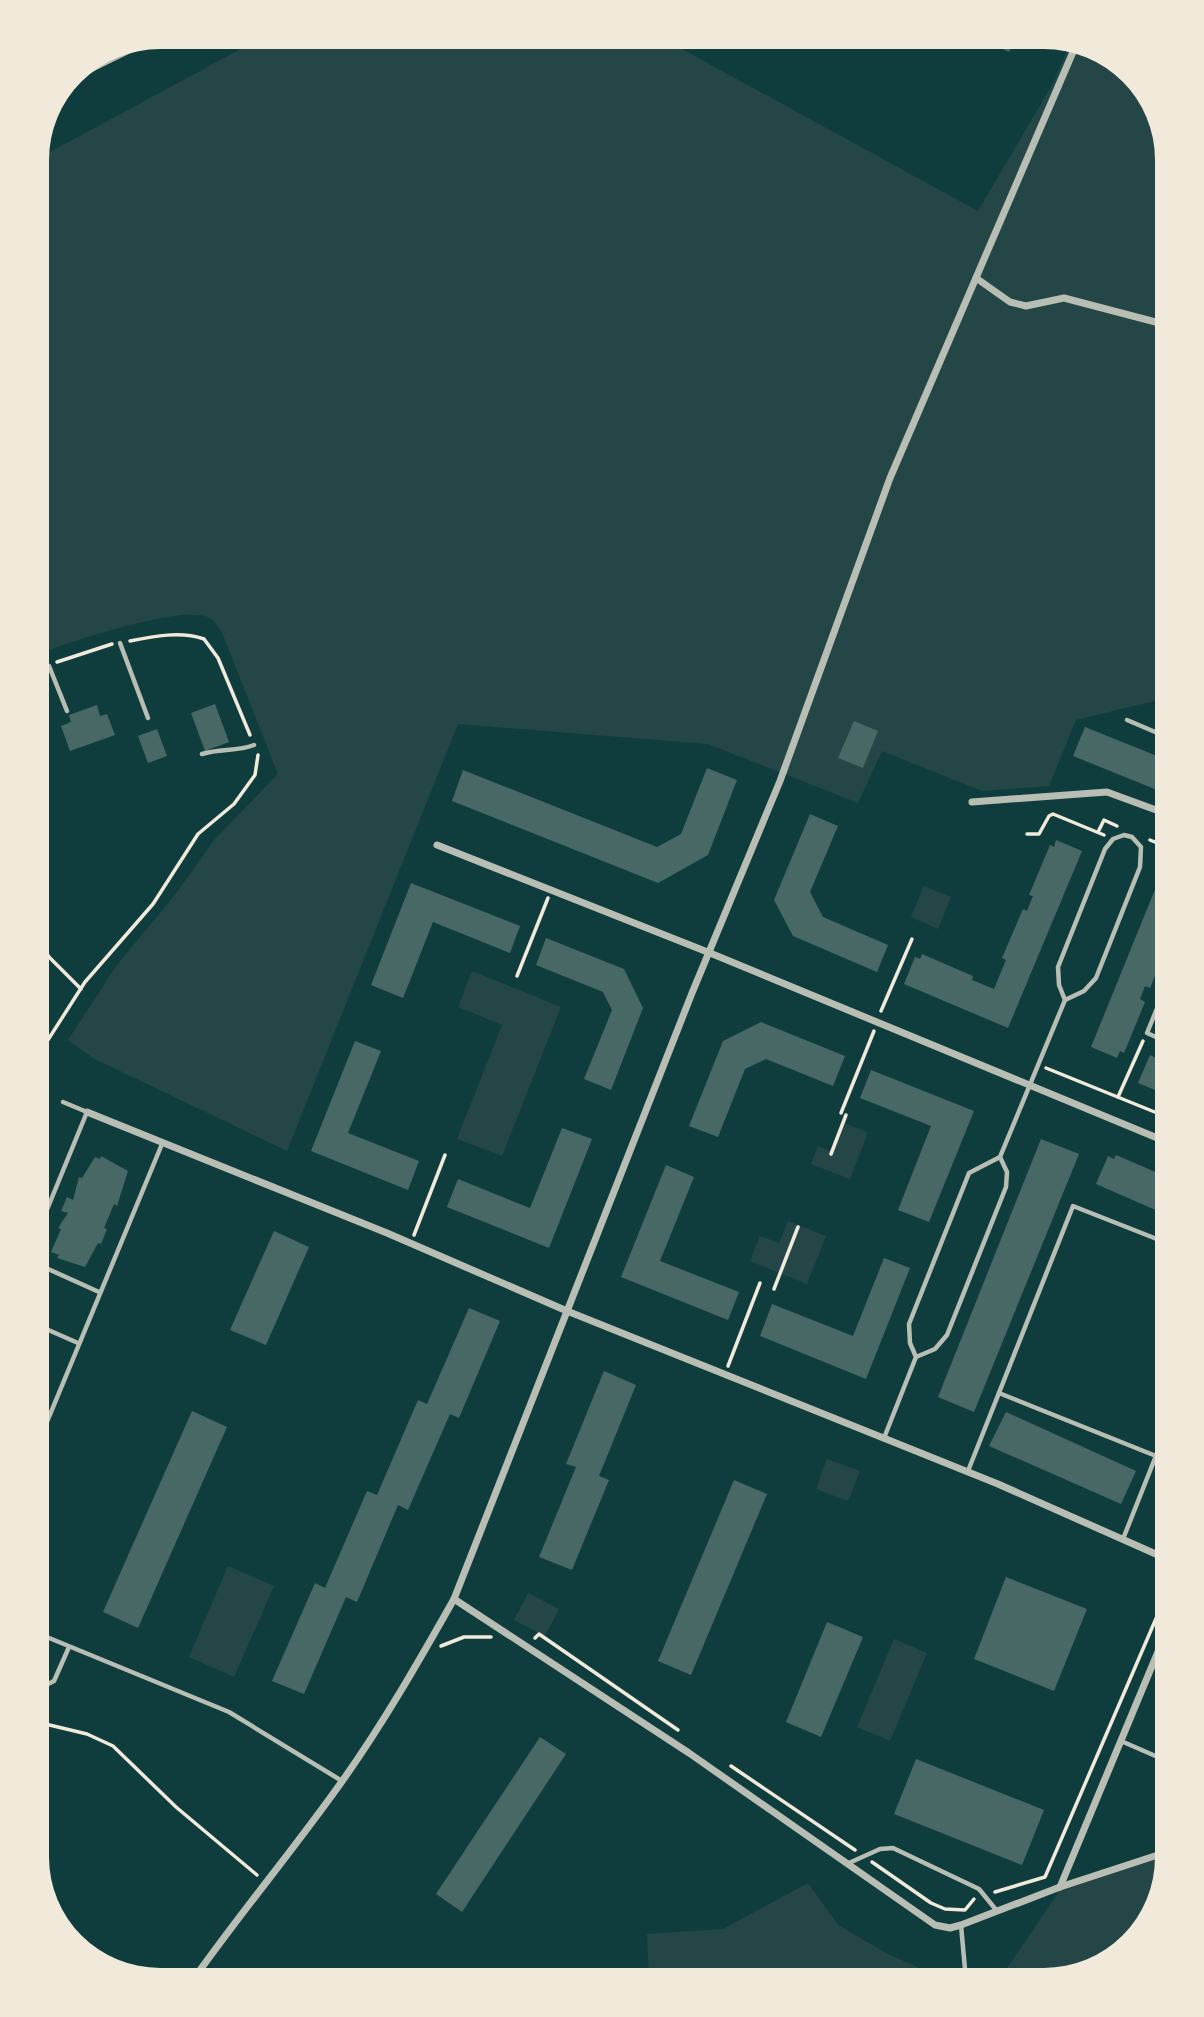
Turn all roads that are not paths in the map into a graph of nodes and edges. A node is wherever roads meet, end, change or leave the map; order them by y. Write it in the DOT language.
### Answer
graph roads {
  1 [pos="1073,53"];
  2 [pos="976,278"];
  3 [pos="1155,322"];
  4 [pos="120,643"];
  5 [pos="49,666"];
  6 [pos="67,710"];
  7 [pos="148,719"];
  8 [pos="1127,720"];
  9 [pos="1155,732"];
  10 [pos="254,745"];
  11 [pos="202,754"];
  12 [pos="972,802"];
  13 [pos="1155,810"];
  14 [pos="437,845"];
  15 [pos="710,953"];
  16 [pos="1065,1000"];
  17 [pos="1155,1013"];
  18 [pos="1155,1037"];
  19 [pos="1029,1085"];
  20 [pos="63,1102"];
  21 [pos="88,1112"];
  22 [pos="1155,1137"];
  23 [pos="162,1144"];
  24 [pos="1000,1157"];
  25 [pos="49,1205"];
  26 [pos="1155,1238"];
  27 [pos="49,1269"];
  28 [pos="99,1292"];
  29 [pos="567,1311"];
  30 [pos="49,1330"];
  31 [pos="78,1343"];
  32 [pos="916,1357"];
  33 [pos="999,1393"];
  34 [pos="49,1416"];
  35 [pos="884,1438"];
  36 [pos="1155,1456"];
  37 [pos="1155,1459"];
  38 [pos="967,1472"];
  39 [pos="1123,1539"];
  40 [pos="1155,1554"];
  41 [pos="454,1599"];
  42 [pos="49,1638"];
  43 [pos="69,1647"];
  44 [pos="1155,1659"];
  45 [pos="49,1684"];
  46 [pos="1121,1741"];
  47 [pos="1155,1756"];
  48 [pos="342,1781"];
  49 [pos="1155,1856"];
  50 [pos="849,1863"];
  51 [pos="1060,1887"];
  52 [pos="997,1911"];
  53 [pos="961,1925"];
  54 [pos="202,1968"];
  55 [pos="965,1968"];
  1 -- 2 [label="street"];
  2 -- 3 [label="street"];
  2 -- 15 [label="street"];
  4 -- 7 [label="lane"];
  5 -- 6 [label="lane"];
  8 -- 9 [label="lane"];
  10 -- 11 [label="lane"];
  12 -- 13 [label="street"];
  14 -- 15 [label="street"];
  15 -- 19 [label="street"];
  15 -- 29 [label="street"];
  16 -- 16 [label="lane"];
  16 -- 19 [label="lane"];
  17 -- 18 [label="lane"];
  19 -- 22 [label="street"];
  19 -- 24 [label="lane"];
  20 -- 21 [label="lane"];
  21 -- 23 [label="street"];
  21 -- 25 [label="lane"];
  23 -- 28 [label="lane"];
  23 -- 29 [label="street"];
  24 -- 32 [label="lane"];
  24 -- 32 [label="lane"];
  26 -- 33 [label="lane"];
  27 -- 28 [label="lane"];
  28 -- 31 [label="lane"];
  29 -- 35 [label="street"];
  29 -- 41 [label="street"];
  30 -- 31 [label="lane"];
  31 -- 34 [label="lane"];
  32 -- 35 [label="lane"];
  33 -- 36 [label="lane"];
  33 -- 38 [label="lane"];
  35 -- 38 [label="street"];
  37 -- 39 [label="lane"];
  38 -- 39 [label="street"];
  39 -- 40 [label="street"];
  41 -- 48 [label="street"];
  41 -- 50 [label="street"];
  42 -- 43 [label="lane"];
  43 -- 45 [label="lane"];
  43 -- 48 [label="lane"];
  44 -- 46 [label="street"];
  46 -- 47 [label="lane"];
  46 -- 51 [label="street"];
  48 -- 54 [label="street"];
  49 -- 51 [label="street"];
  50 -- 52 [label="lane"];
  50 -- 53 [label="street"];
  51 -- 52 [label="street"];
  52 -- 53 [label="street"];
  53 -- 55 [label="lane"];
}
